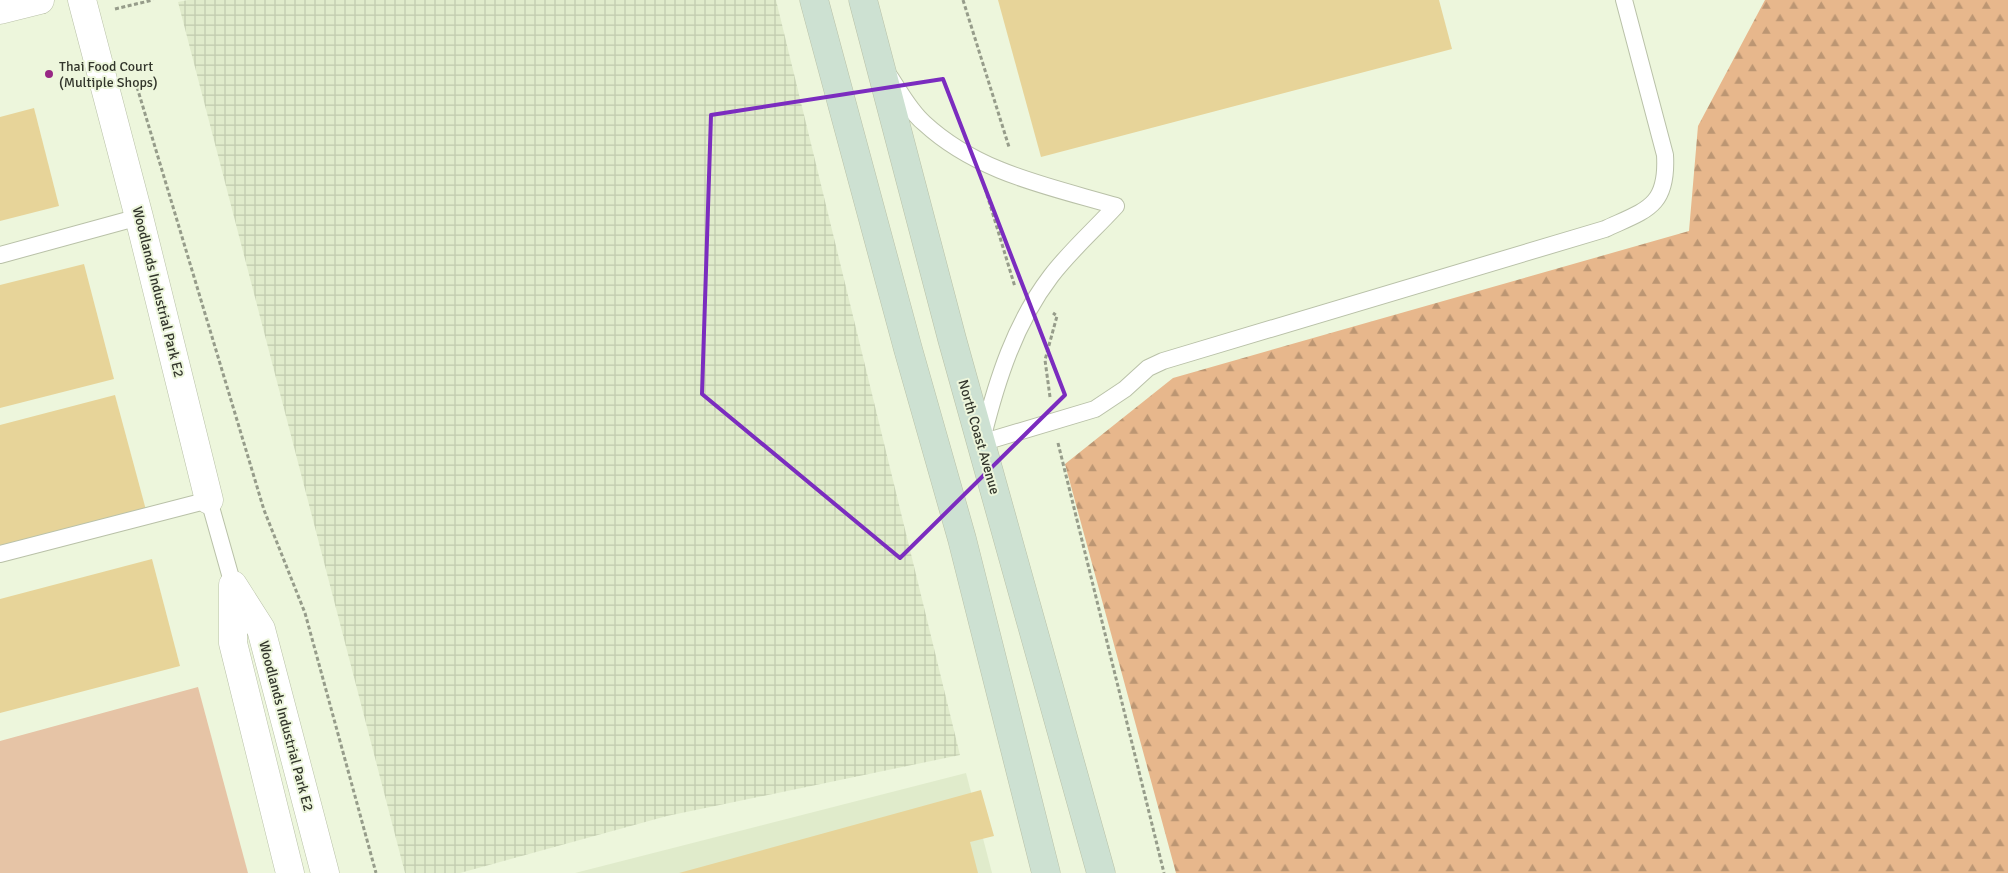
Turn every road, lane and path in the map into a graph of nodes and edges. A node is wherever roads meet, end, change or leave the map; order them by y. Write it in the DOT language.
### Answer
graph roads {
  1 [pos="40,0"];
  2 [pos="82,0"];
  3 [pos="814,0"];
  4 [pos="863,0"];
  5 [pos="1624,0"];
  6 [pos="114,9"];
  7 [pos="0,10"];
  8 [pos="117,19"];
  9 [pos="879,62"];
  10 [pos="137,85"];
  11 [pos="139,217"];
  12 [pos="0,255"];
  13 [pos="981,443"];
  14 [pos="209,500"];
  15 [pos="0,554"];
  16 [pos="232,585"];
  17 [pos="290,873"];
  18 [pos="325,873"];
  19 [pos="376,873"];
  20 [pos="1046,873"];
  21 [pos="1101,873"];
  1 -- 7 [label="street"];
  2 -- 11 [label="street, Woodlands Industrial Park E2"];
  3 -- 20 [label="main road"];
  4 -- 9 [label="main road, North Coast Avenue"];
  5 -- 13 [label="lane"];
  6 -- 8 [label="path"];
  9 -- 13 [label="main road, North Coast Avenue"];
  9 -- 13 [label="lane"];
  10 -- 19 [label="path"];
  11 -- 12 [label="lane"];
  11 -- 14 [label="street, Woodlands Industrial Park E2"];
  13 -- 21 [label="main road, North Coast Avenue"];
  14 -- 15 [label="lane"];
  14 -- 16 [label="lane, Woodlands Industrial Park E2"];
  16 -- 17 [label="street, Woodlands Industrial Park E2"];
  16 -- 18 [label="street, Woodlands Industrial Park E2"];
}
